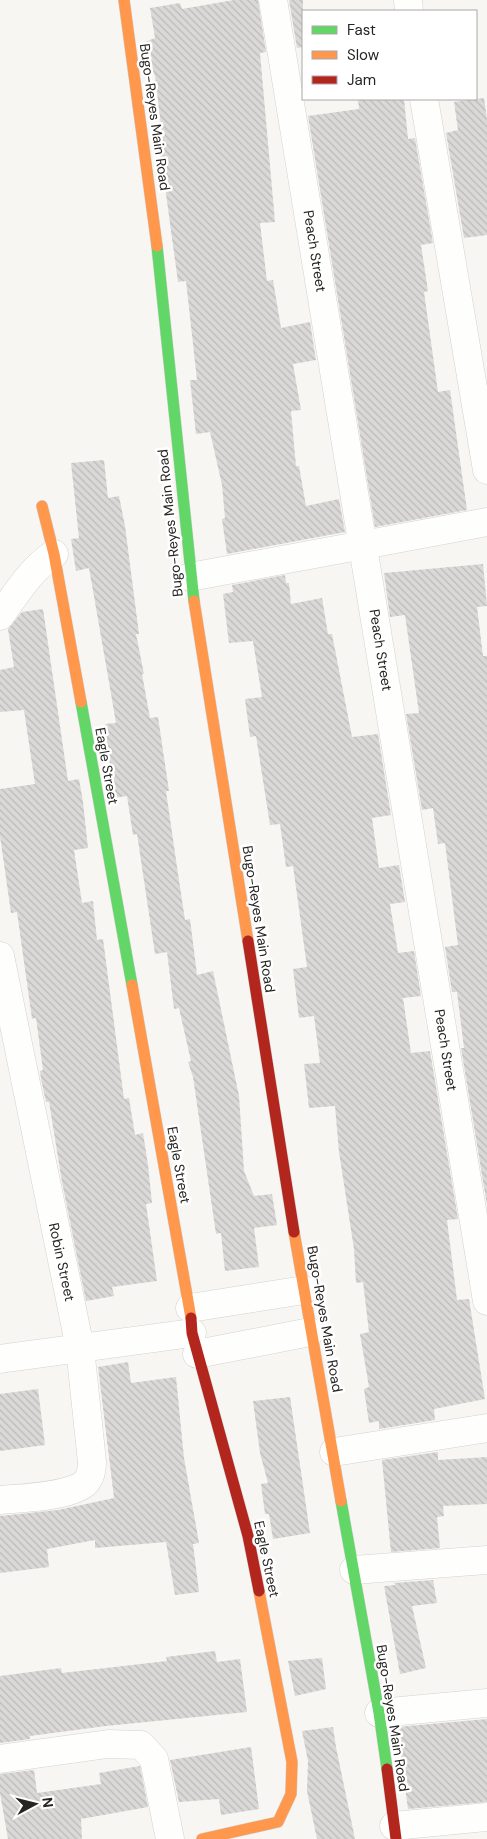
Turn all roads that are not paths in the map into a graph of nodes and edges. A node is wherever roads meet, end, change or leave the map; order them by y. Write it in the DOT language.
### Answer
graph roads {
  1 [pos="124,0"];
  2 [pos="273,0"];
  3 [pos="424,100"];
  4 [pos="487,470"];
  5 [pos="42,506"];
  6 [pos="487,522"];
  7 [pos="364,546"];
  8 [pos="54,554"];
  9 [pos="190,577"];
  10 [pos="0,616"];
  11 [pos="0,956"];
  12 [pos="304,1290"];
  13 [pos="487,1301"];
  14 [pos="193,1332"];
  15 [pos="310,1332"];
  16 [pos="80,1348"];
  17 [pos="0,1359"];
  18 [pos="487,1428"];
  19 [pos="334,1452"];
  20 [pos="0,1500"];
  21 [pos="487,1560"];
  22 [pos="354,1570"];
  23 [pos="487,1703"];
  24 [pos="379,1713"];
  25 [pos="0,1759"];
  26 [pos="487,1817"];
  27 [pos="395,1832"];
  28 [pos="170,1839"];
  29 [pos="202,1839"];
  1 -- 9 [label="street, Bugo-Reyes Main Road"];
  2 -- 7 [label="street, Peach Street"];
  3 -- 4 [label="street"];
  5 -- 8 [label="street, Eagle Street"];
  6 -- 7 [label="street"];
  7 -- 9 [label="street"];
  7 -- 13 [label="street, Peach Street"];
  8 -- 10 [label="street"];
  8 -- 14 [label="street, Eagle Street"];
  9 -- 12 [label="street, Bugo-Reyes Main Road"];
  11 -- 16 [label="street, Robin Street"];
  12 -- 14 [label="street"];
  12 -- 15 [label="street, Bugo-Reyes Main Road"];
  14 -- 15 [label="street"];
  14 -- 16 [label="street"];
  14 -- 29 [label="street, Eagle Street"];
  15 -- 19 [label="street, Bugo-Reyes Main Road"];
  16 -- 17 [label="street"];
  16 -- 20 [label="street, Robin Street"];
  18 -- 19 [label="street"];
  19 -- 22 [label="street, Bugo-Reyes Main Road"];
  21 -- 22 [label="street"];
  22 -- 24 [label="street, Bugo-Reyes Main Road"];
  23 -- 24 [label="street"];
  24 -- 27 [label="street, Bugo-Reyes Main Road"];
  25 -- 28 [label="street"];
  26 -- 27 [label="street"];
}
